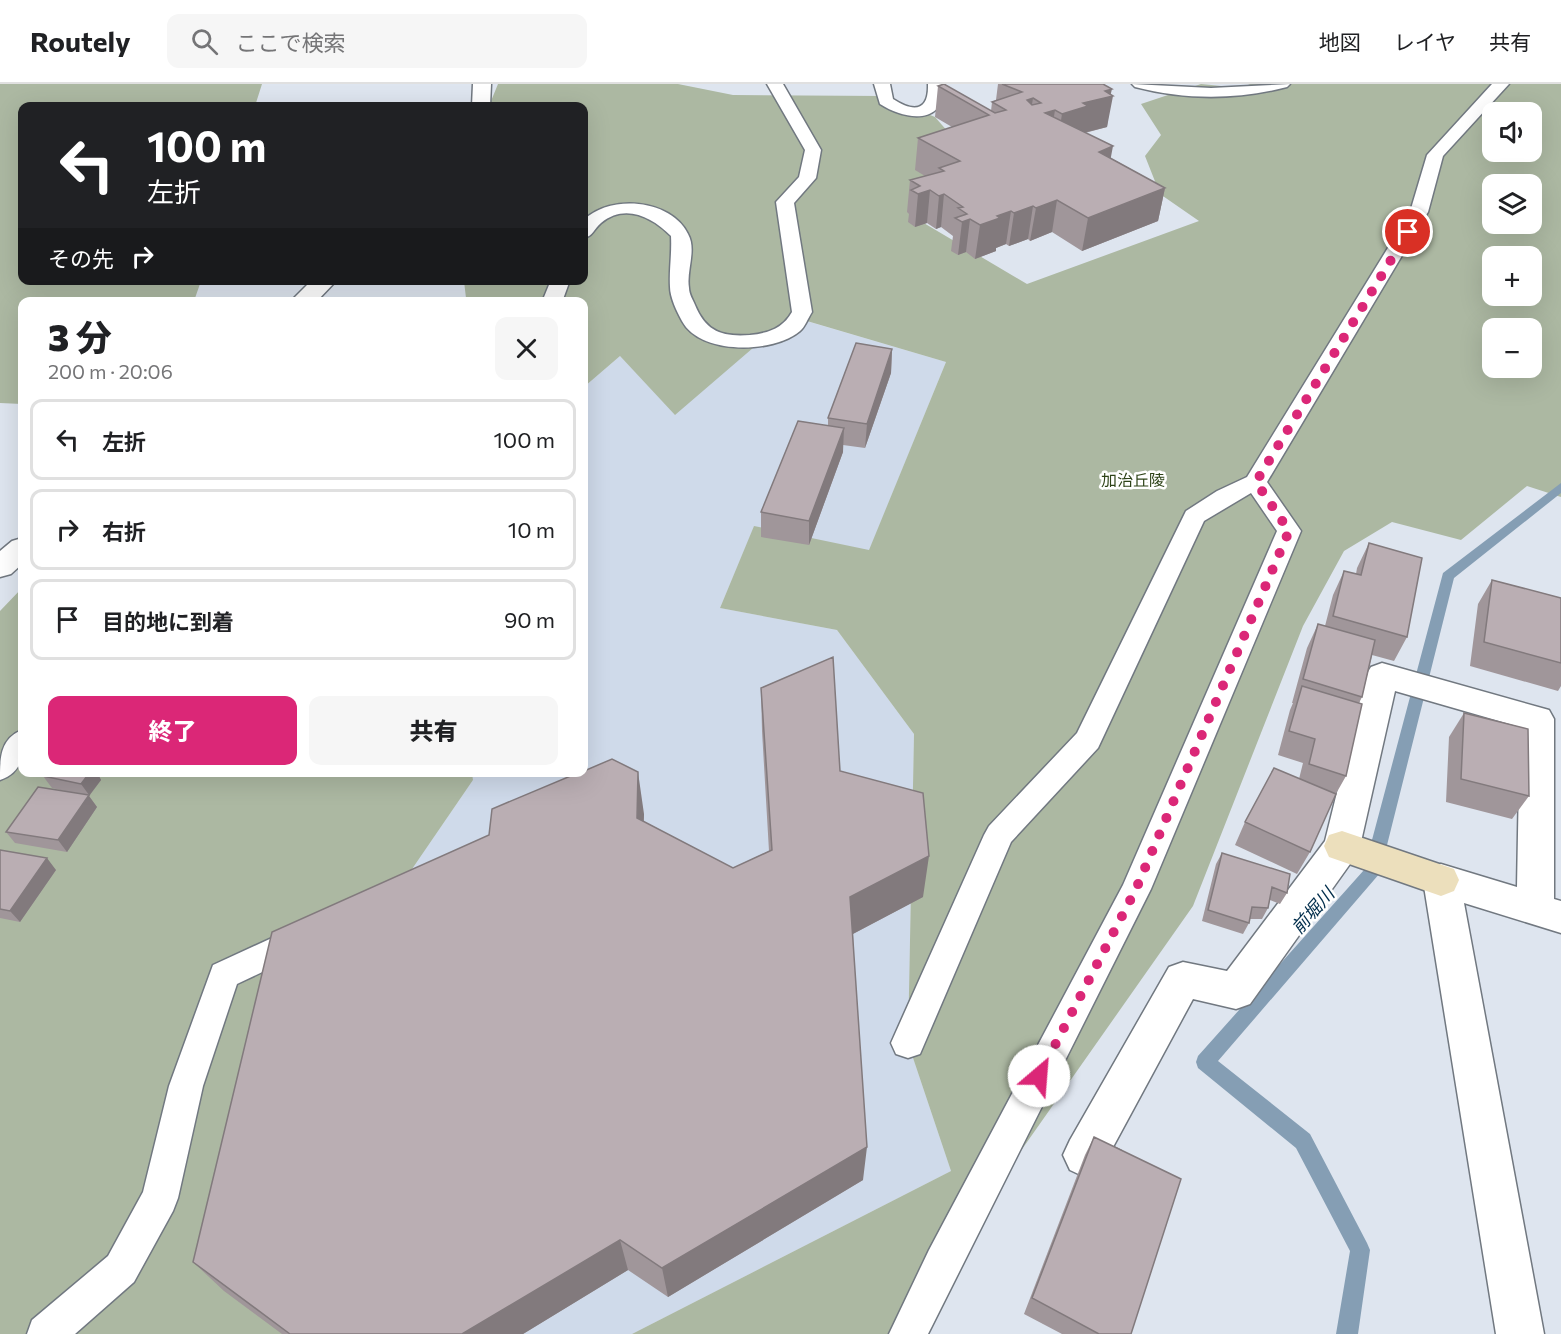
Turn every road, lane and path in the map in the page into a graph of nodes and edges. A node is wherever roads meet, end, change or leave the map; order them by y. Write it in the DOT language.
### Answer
graph roads {
  1 [pos="482,84"];
  2 [pos="775,84"];
  3 [pos="882,84"];
  4 [pos="936,84"];
  5 [pos="1140,84"];
  6 [pos="1282,84"];
  7 [pos="1501,84"];
  8 [pos="481,102"];
  9 [pos="588,222"];
  10 [pos="321,285"];
  11 [pos="307,297"];
  12 [pos="1256,482"];
  13 [pos="18,551"];
  14 [pos="0,567"];
  15 [pos="18,746"];
  16 [pos="0,770"];
  17 [pos="1351,849"];
  18 [pos="1425,874"];
  19 [pos="1548,913"];
  20 [pos="332,925"];
  21 [pos="908,1043"];
  22 [pos="1138,1181"];
  23 [pos="46,1334"];
  24 [pos="908,1334"];
  25 [pos="1520,1334"];
  1 -- 8 [label="street"];
  2 -- 9 [label="lane"];
  3 -- 4 [label="lane"];
  5 -- 6 [label="lane"];
  7 -- 12 [label="lane"];
  10 -- 11 [label="street"];
  12 -- 21 [label="lane"];
  12 -- 24 [label="lane"];
  13 -- 14 [label="street"];
  15 -- 16 [label="lane"];
  17 -- 18 [label="street"];
  17 -- 19 [label="street"];
  17 -- 22 [label="street"];
  18 -- 19 [label="street"];
  18 -- 25 [label="street"];
  20 -- 23 [label="lane"];
}
